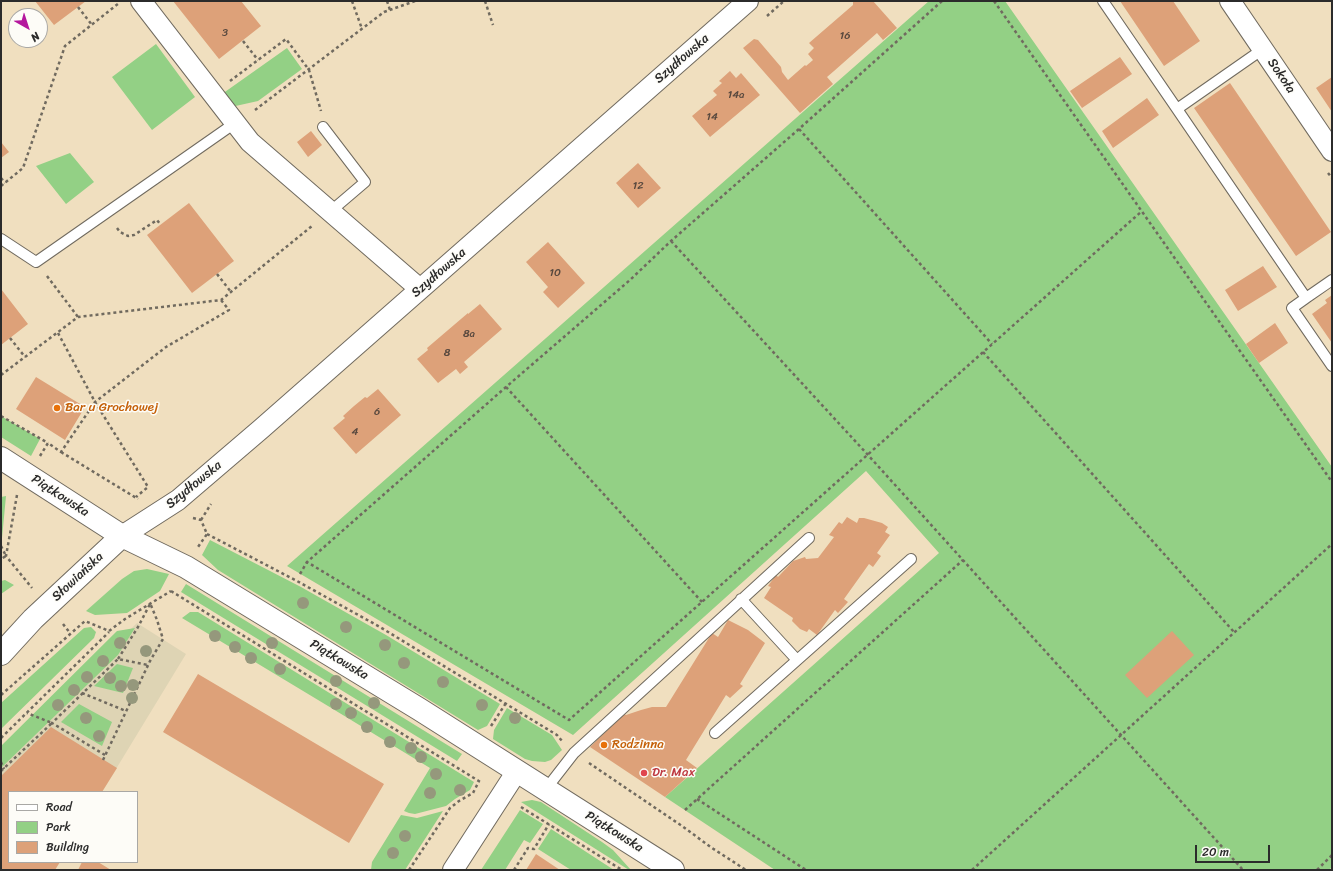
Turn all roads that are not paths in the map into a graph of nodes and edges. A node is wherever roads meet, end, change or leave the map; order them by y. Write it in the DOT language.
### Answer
graph roads {
  1 [pos="141,1"];
  2 [pos="748,1"];
  3 [pos="1103,1"];
  4 [pos="1230,1"];
  5 [pos="1263,50"];
  6 [pos="1176,109"];
  7 [pos="235,123"];
  8 [pos="323,127"];
  9 [pos="1332,151"];
  10 [pos="331,211"];
  11 [pos="1,240"];
  12 [pos="1332,280"];
  13 [pos="420,289"];
  14 [pos="1306,298"];
  15 [pos="1332,366"];
  16 [pos="1,458"];
  17 [pos="122,536"];
  18 [pos="809,538"];
  19 [pos="911,559"];
  20 [pos="741,599"];
  21 [pos="33,619"];
  22 [pos="1,632"];
  23 [pos="1,654"];
  24 [pos="797,660"];
  25 [pos="715,733"];
  26 [pos="517,771"];
  27 [pos="546,789"];
  28 [pos="453,870"];
  29 [pos="673,870"];
  1 -- 7 [label="street"];
  2 -- 13 [label="street, Szydłowska"];
  3 -- 6 [label="lane"];
  4 -- 5 [label="street, Sokoła"];
  5 -- 6 [label="lane"];
  5 -- 9 [label="street, Sokoła"];
  6 -- 14 [label="lane"];
  7 -- 10 [label="street"];
  7 -- 11 [label="lane"];
  8 -- 10 [label="lane"];
  10 -- 13 [label="street"];
  12 -- 14 [label="lane"];
  13 -- 17 [label="street, Szydłowska"];
  14 -- 15 [label="lane"];
  16 -- 17 [label="street, Piątkowska"];
  17 -- 21 [label="street, Słowiańska"];
  17 -- 26 [label="street, Piątkowska"];
  18 -- 20 [label="lane"];
  19 -- 24 [label="lane"];
  20 -- 24 [label="lane"];
  20 -- 27 [label="lane"];
  21 -- 22 [label="street, Słowiańska"];
  21 -- 23 [label="street, Słowiańska"];
  24 -- 25 [label="lane"];
  26 -- 27 [label="street, Piątkowska"];
  26 -- 28 [label="street"];
  27 -- 29 [label="street, Piątkowska"];
}
